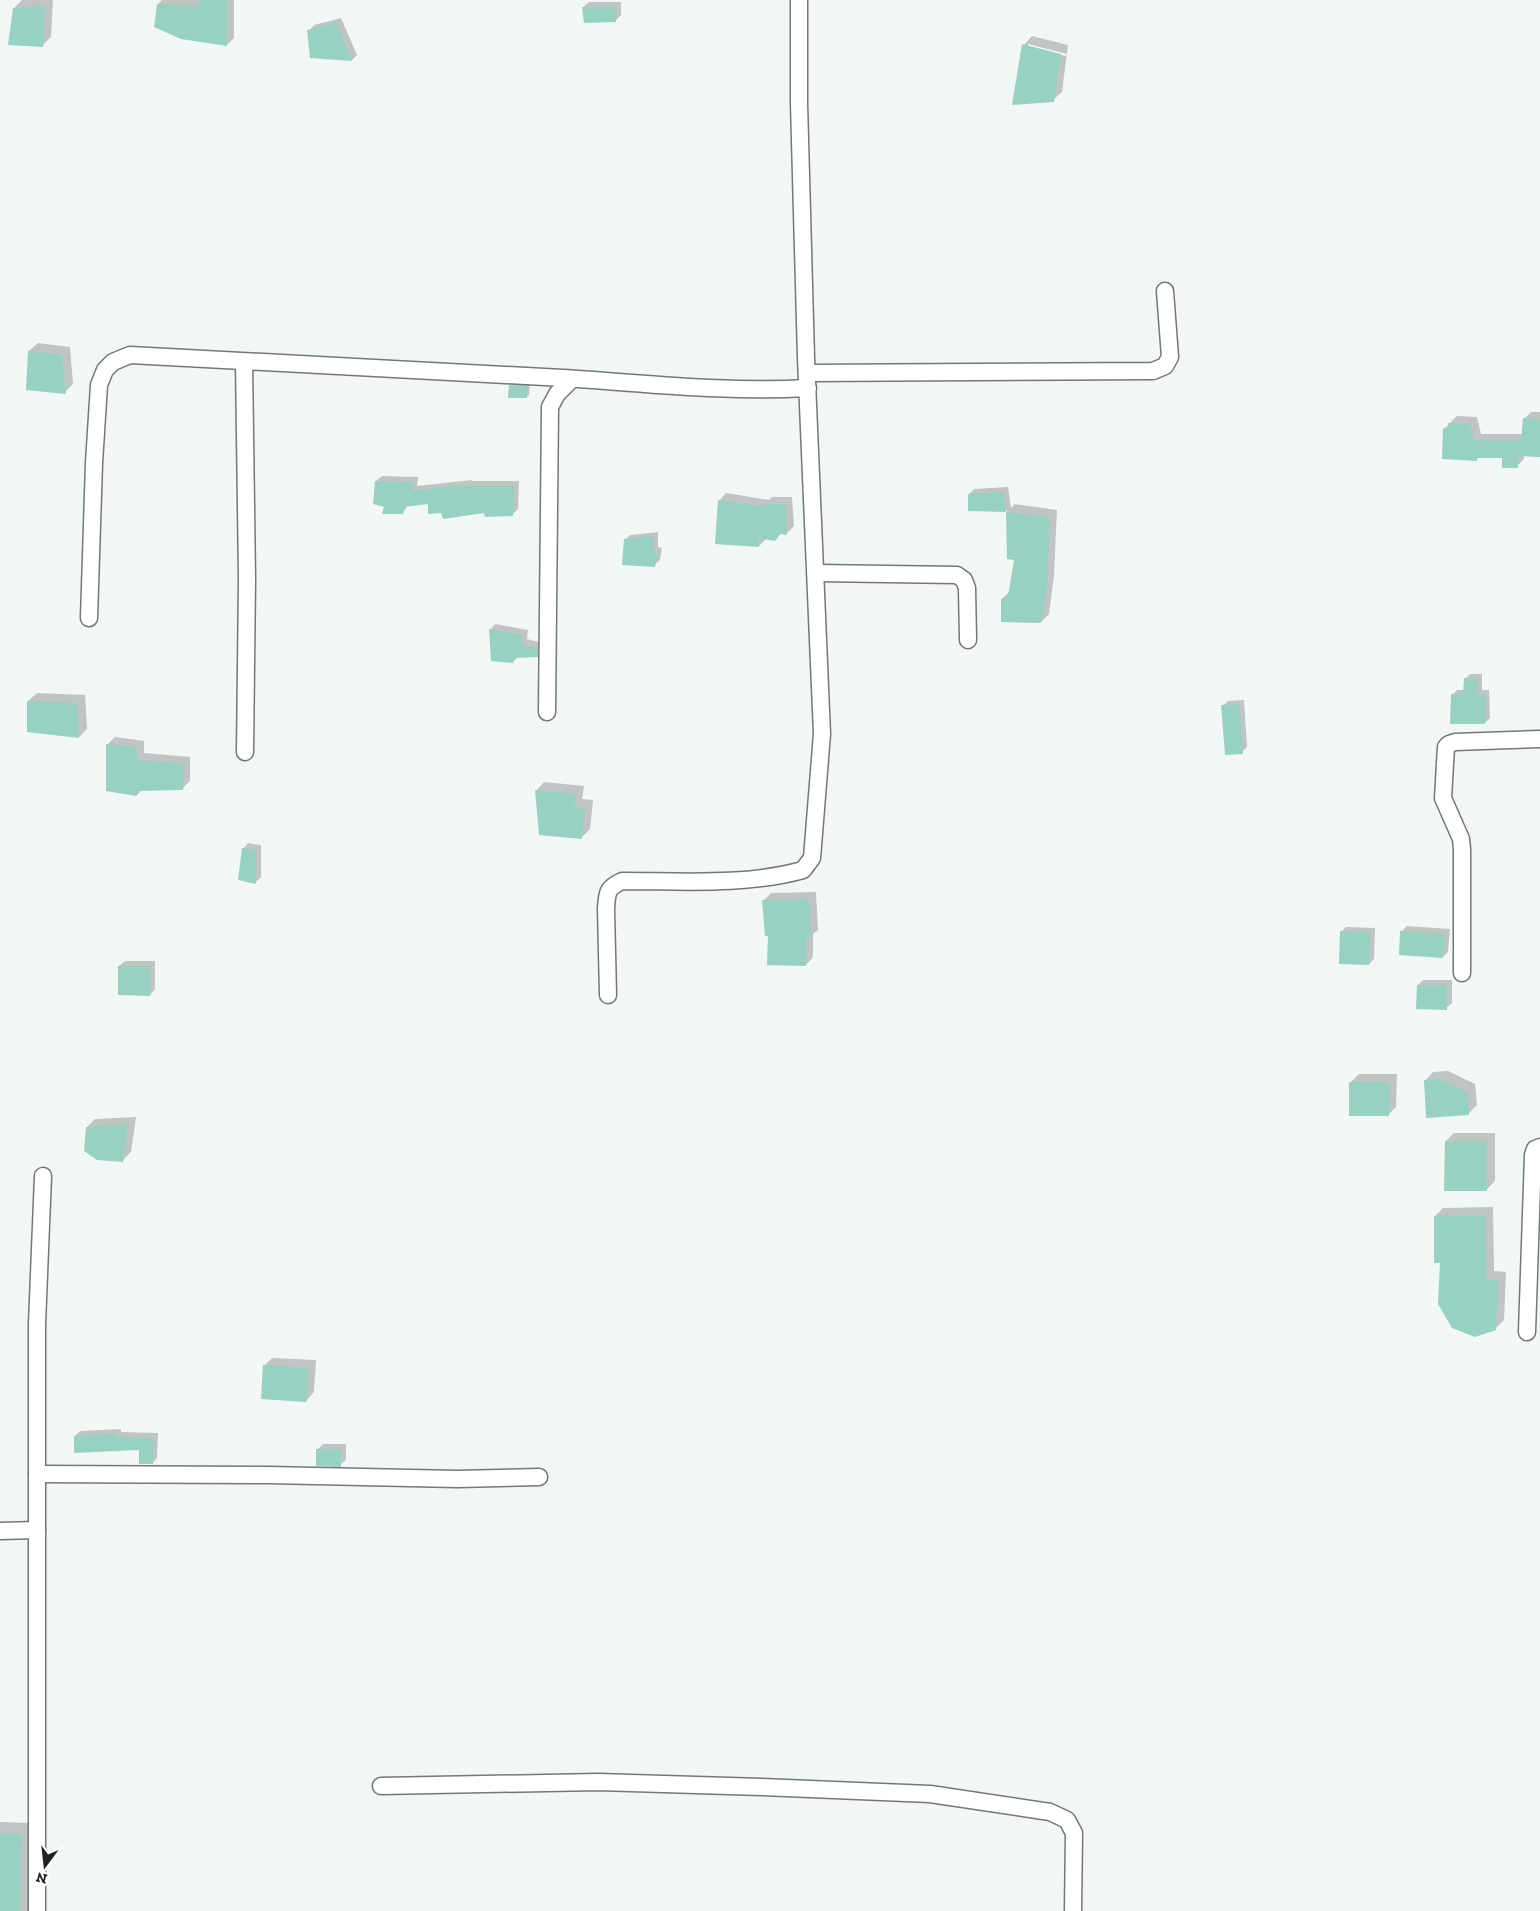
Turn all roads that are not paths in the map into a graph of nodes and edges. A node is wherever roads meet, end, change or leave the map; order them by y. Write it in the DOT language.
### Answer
graph roads {
  1 [pos="799,0"];
  2 [pos="1165,291"];
  3 [pos="244,362"];
  4 [pos="572,379"];
  5 [pos="808,381"];
  6 [pos="816,573"];
  7 [pos="89,618"];
  8 [pos="968,640"];
  9 [pos="547,712"];
  10 [pos="1540,739"];
  11 [pos="245,752"];
  12 [pos="1462,973"];
  13 [pos="608,995"];
  14 [pos="1540,1146"];
  15 [pos="43,1176"];
  16 [pos="1527,1332"];
  17 [pos="37,1474"];
  18 [pos="539,1478"];
  19 [pos="37,1530"];
  20 [pos="0,1531"];
  21 [pos="381,1786"];
  22 [pos="37,1911"];
  23 [pos="1074,1911"];
  1 -- 5 [label="street"];
  2 -- 5 [label="street"];
  3 -- 4 [label="street"];
  3 -- 7 [label="street"];
  3 -- 11 [label="street"];
  4 -- 5 [label="street"];
  4 -- 9 [label="street"];
  5 -- 6 [label="street"];
  6 -- 8 [label="street"];
  6 -- 13 [label="street"];
  10 -- 12 [label="street"];
  14 -- 16 [label="street"];
  15 -- 17 [label="street"];
  17 -- 18 [label="street"];
  17 -- 19 [label="street"];
  19 -- 20 [label="street"];
  19 -- 22 [label="street"];
  21 -- 23 [label="street"];
}
